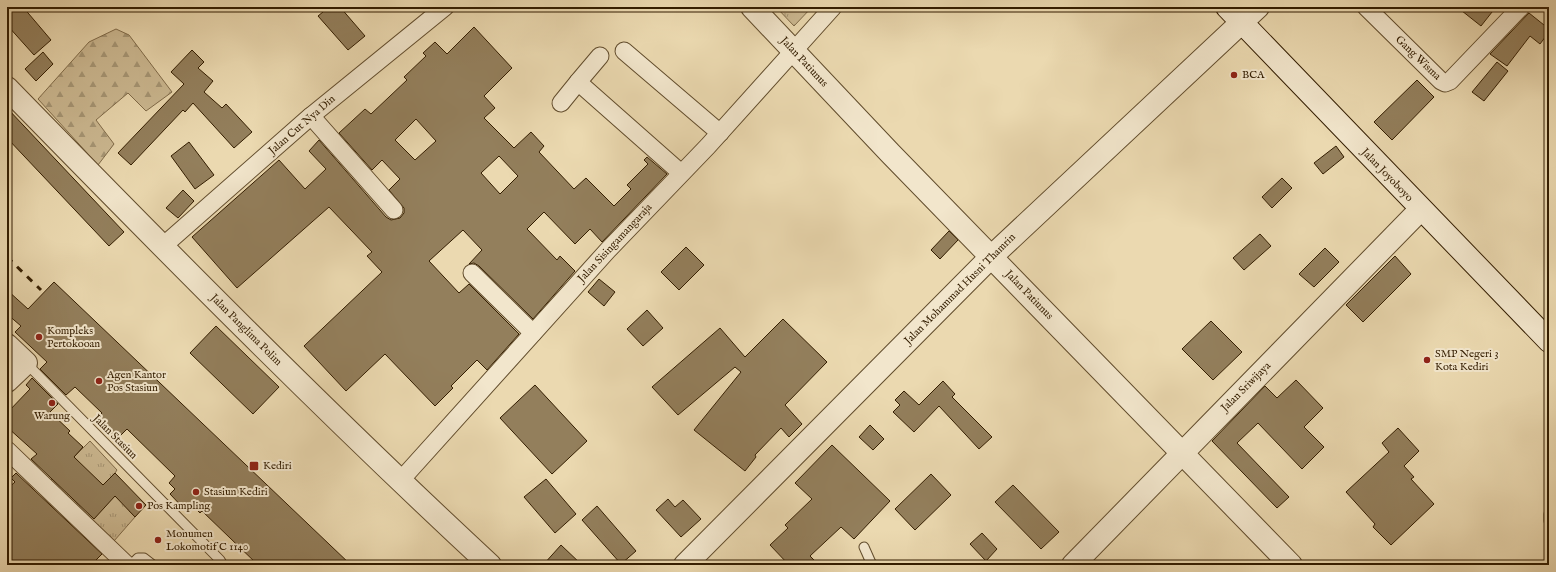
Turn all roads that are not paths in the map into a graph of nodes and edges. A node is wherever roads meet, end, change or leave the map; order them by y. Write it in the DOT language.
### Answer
graph roads {
  1 [pos="445,7"];
  2 [pos="752,7"];
  3 [pos="833,7"];
  4 [pos="1227,7"];
  5 [pos="1258,7"];
  6 [pos="1366,7"];
  7 [pos="1521,7"];
  8 [pos="1242,22"];
  9 [pos="624,50"];
  10 [pos="794,51"];
  11 [pos="600,56"];
  12 [pos="578,82"];
  13 [pos="7,88"];
  14 [pos="561,103"];
  15 [pos="311,116"];
  16 [pos="720,133"];
  17 [pos="682,173"];
  18 [pos="394,210"];
  19 [pos="1420,210"];
  20 [pos="162,247"];
  21 [pos="991,257"];
  22 [pos="472,273"];
  23 [pos="533,333"];
  24 [pos="1549,341"];
  25 [pos="7,345"];
  26 [pos="26,363"];
  27 [pos="7,381"];
  28 [pos="7,450"];
  29 [pos="1181,454"];
  30 [pos="400,481"];
  31 [pos="1549,514"];
  32 [pos="1549,521"];
  33 [pos="864,547"];
  34 [pos="127,565"];
  35 [pos="131,565"];
  36 [pos="153,565"];
  37 [pos="223,565"];
  38 [pos="490,565"];
  39 [pos="685,565"];
  40 [pos="872,565"];
  41 [pos="1073,565"];
  42 [pos="1290,565"];
  1 -- 15 [label="street, Jalan Cut Nya Din"];
  2 -- 10 [label="street, Jalan Patiunus"];
  3 -- 10 [label="street, Jalan Sisingamangaraja"];
  4 -- 8 [label="street, Jalan Joyoboyo"];
  5 -- 8 [label="street, Jalan Mohammad Husni Thamrin"];
  6 -- 7 [label="street, Gang Wisma"];
  8 -- 19 [label="street, Jalan Joyoboyo"];
  8 -- 21 [label="street, Jalan Mohammad Husni Thamrin"];
  9 -- 16 [label="street"];
  10 -- 16 [label="street, Jalan Sisingamangaraja"];
  10 -- 21 [label="street, Jalan Patiunus"];
  11 -- 12 [label="street"];
  12 -- 14 [label="street"];
  12 -- 17 [label="street"];
  13 -- 20 [label="street, Jalan Panglima Polim"];
  15 -- 18 [label="street"];
  15 -- 20 [label="street, Jalan Cut Nya Din"];
  16 -- 17 [label="street, Jalan Sisingamangaraja"];
  17 -- 23 [label="street, Jalan Sisingamangaraja"];
  19 -- 24 [label="street, Jalan Joyoboyo"];
  19 -- 29 [label="street, Jalan Sriwijaya"];
  20 -- 30 [label="street, Jalan Panglima Polim"];
  21 -- 29 [label="street, Jalan Patiunus"];
  21 -- 39 [label="street, Jalan Mohammad Husni Thamrin"];
  22 -- 23 [label="street"];
  23 -- 30 [label="street, Jalan Sisingamangaraja"];
  25 -- 26 [label="street"];
  26 -- 27 [label="street"];
  26 -- 37 [label="lane, Jalan Stasiun"];
  28 -- 34 [label="street"];
  29 -- 41 [label="street, Jalan Sriwijaya"];
  29 -- 42 [label="street, Jalan Patiunus"];
  30 -- 38 [label="street, Jalan Panglima Polim"];
  31 -- 32 [label="lane"];
  33 -- 40 [label="lane"];
  35 -- 36 [label="lane"];
}
